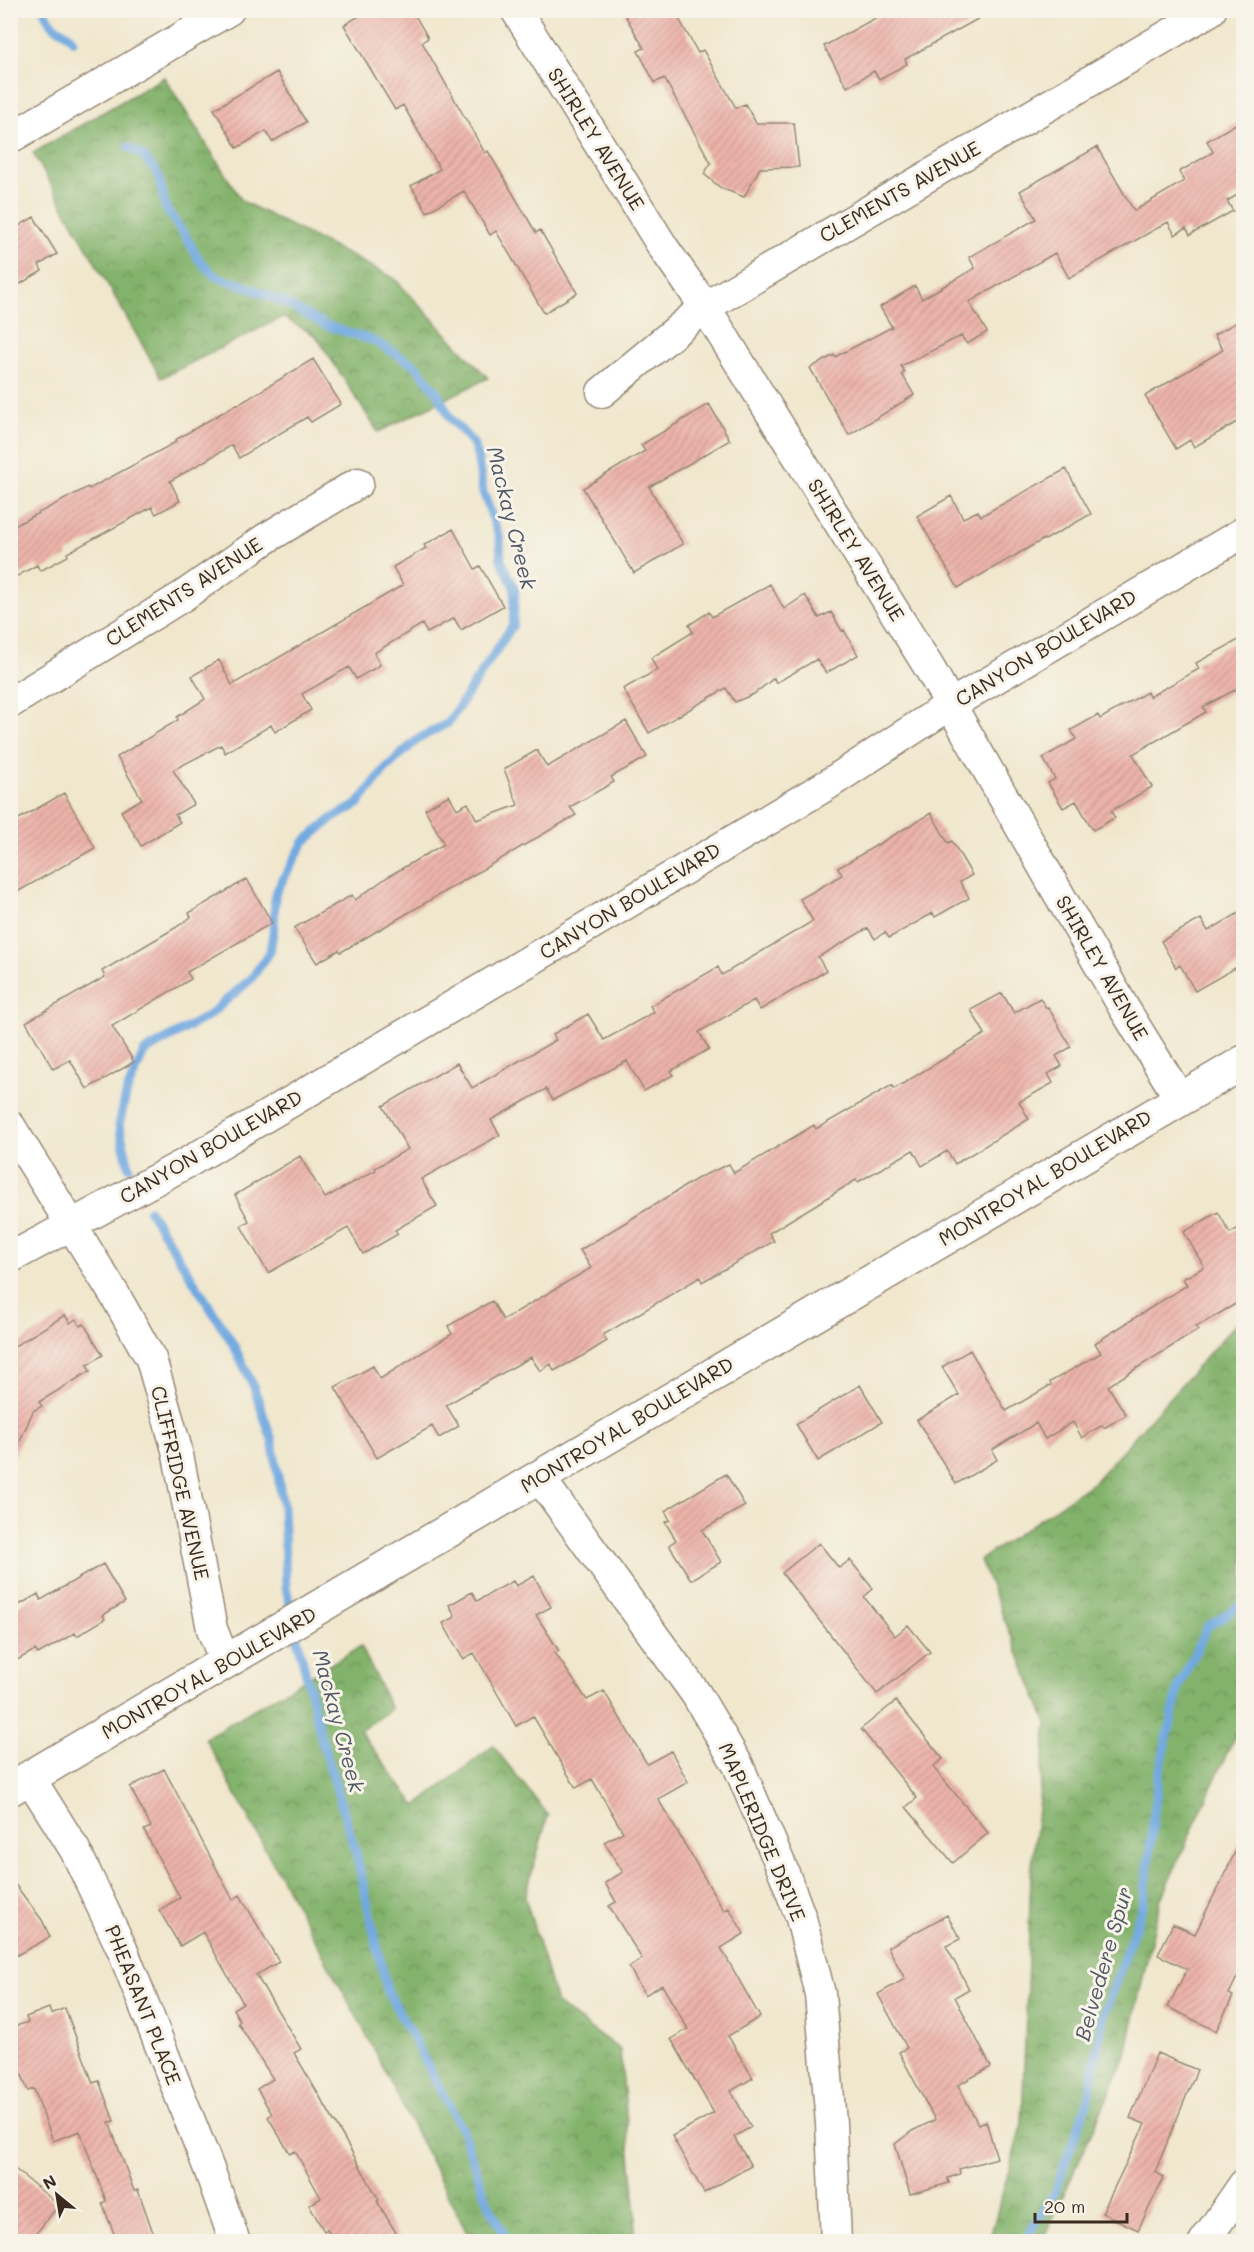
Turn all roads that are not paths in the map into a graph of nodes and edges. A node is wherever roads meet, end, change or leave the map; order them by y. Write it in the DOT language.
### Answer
graph roads {
  1 [pos="229,10"];
  2 [pos="516,10"];
  3 [pos="1211,10"];
  4 [pos="10,138"];
  5 [pos="705,307"];
  6 [pos="602,392"];
  7 [pos="358,483"];
  8 [pos="1244,532"];
  9 [pos="10,703"];
  10 [pos="950,705"];
  11 [pos="1244,1062"];
  12 [pos="1180,1098"];
  13 [pos="10,1126"];
  14 [pos="73,1226"];
  15 [pos="10,1258"];
  16 [pos="539,1477"];
  17 [pos="225,1662"];
  18 [pos="20,1784"];
  19 [pos="1244,2184"];
  20 [pos="235,2241"];
  21 [pos="836,2241"];
  22 [pos="1204,2241"];
  1 -- 4 [label="street"];
  2 -- 5 [label="street, SHIRLEY AVENUE"];
  3 -- 5 [label="street, CLEMENTS AVENUE"];
  5 -- 6 [label="street, CLEMENTS AVENUE"];
  5 -- 10 [label="street, SHIRLEY AVENUE"];
  7 -- 9 [label="street, CLEMENTS AVENUE"];
  8 -- 10 [label="street, CANYON BOULEVARD"];
  10 -- 12 [label="street, SHIRLEY AVENUE"];
  10 -- 14 [label="street, CANYON BOULEVARD"];
  11 -- 12 [label="street, MONTROYAL BOULEVARD"];
  12 -- 16 [label="street, MONTROYAL BOULEVARD"];
  13 -- 14 [label="street, CLIFFRIDGE AVENUE"];
  14 -- 15 [label="street, CANYON BOULEVARD"];
  14 -- 17 [label="street, CLIFFRIDGE AVENUE"];
  16 -- 17 [label="street, MONTROYAL BOULEVARD"];
  16 -- 21 [label="street, MAPLERIDGE DRIVE"];
  17 -- 18 [label="street, MONTROYAL BOULEVARD"];
  18 -- 20 [label="street, PHEASANT PLACE"];
  19 -- 22 [label="street"];
}
